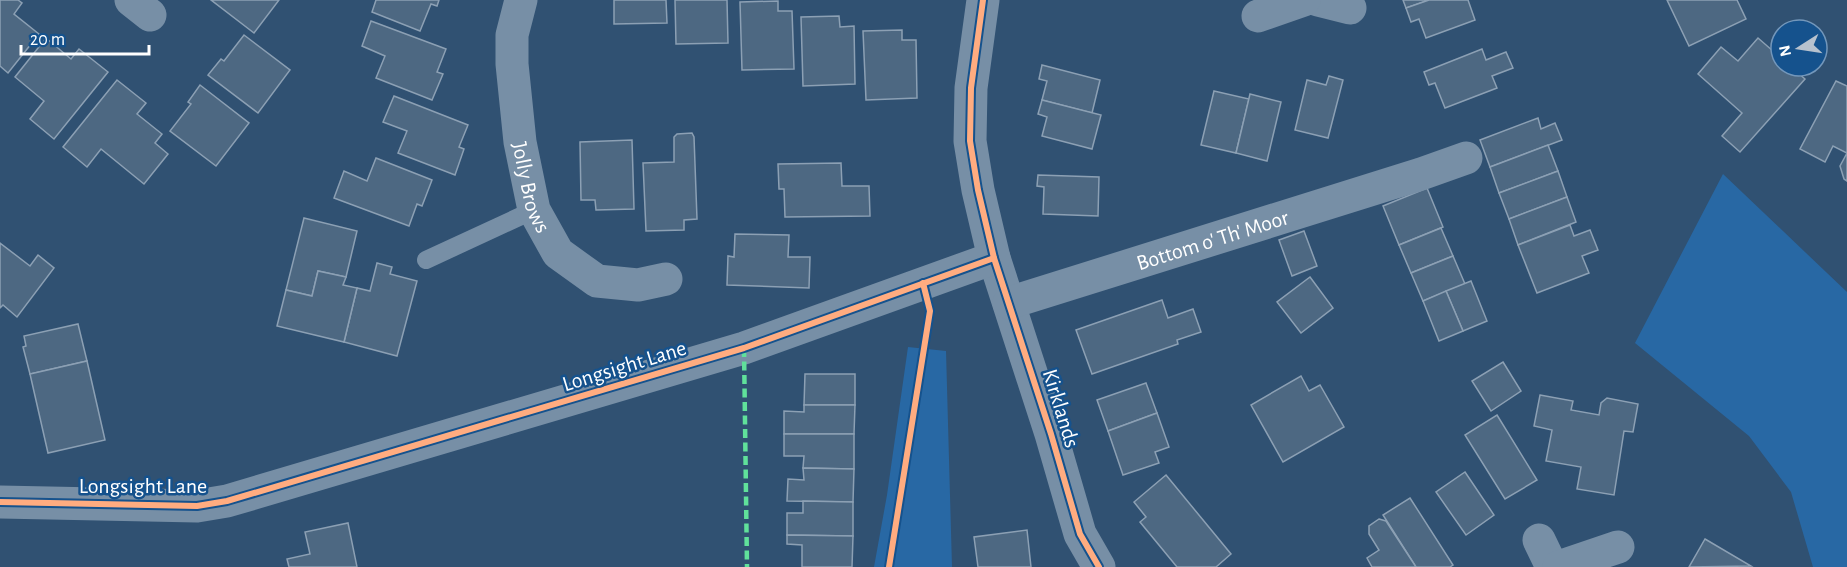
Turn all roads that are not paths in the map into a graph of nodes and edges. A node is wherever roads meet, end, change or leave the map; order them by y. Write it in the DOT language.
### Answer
graph roads {
  1 [pos="521,0"];
  2 [pos="983,0"];
  3 [pos="1304,0"];
  4 [pos="1318,0"];
  5 [pos="1350,8"];
  6 [pos="1258,16"];
  7 [pos="1466,158"];
  8 [pos="534,210"];
  9 [pos="994,258"];
  10 [pos="426,260"];
  11 [pos="666,279"];
  12 [pos="1009,303"];
  13 [pos="0,502"];
  14 [pos="1618,548"];
  15 [pos="1099,567"];
  16 [pos="1559,567"];
  1 -- 8 [label="street, Jolly Brows"];
  2 -- 9 [label="street"];
  3 -- 6 [label="street"];
  4 -- 5 [label="street"];
  7 -- 12 [label="street, Bottom o' Th' Moor"];
  8 -- 10 [label="lane"];
  8 -- 11 [label="street, Jolly Brows"];
  9 -- 12 [label="street, Kirklands"];
  9 -- 13 [label="street, Longsight Lane"];
  12 -- 15 [label="street, Kirklands"];
  14 -- 16 [label="street"];
}
